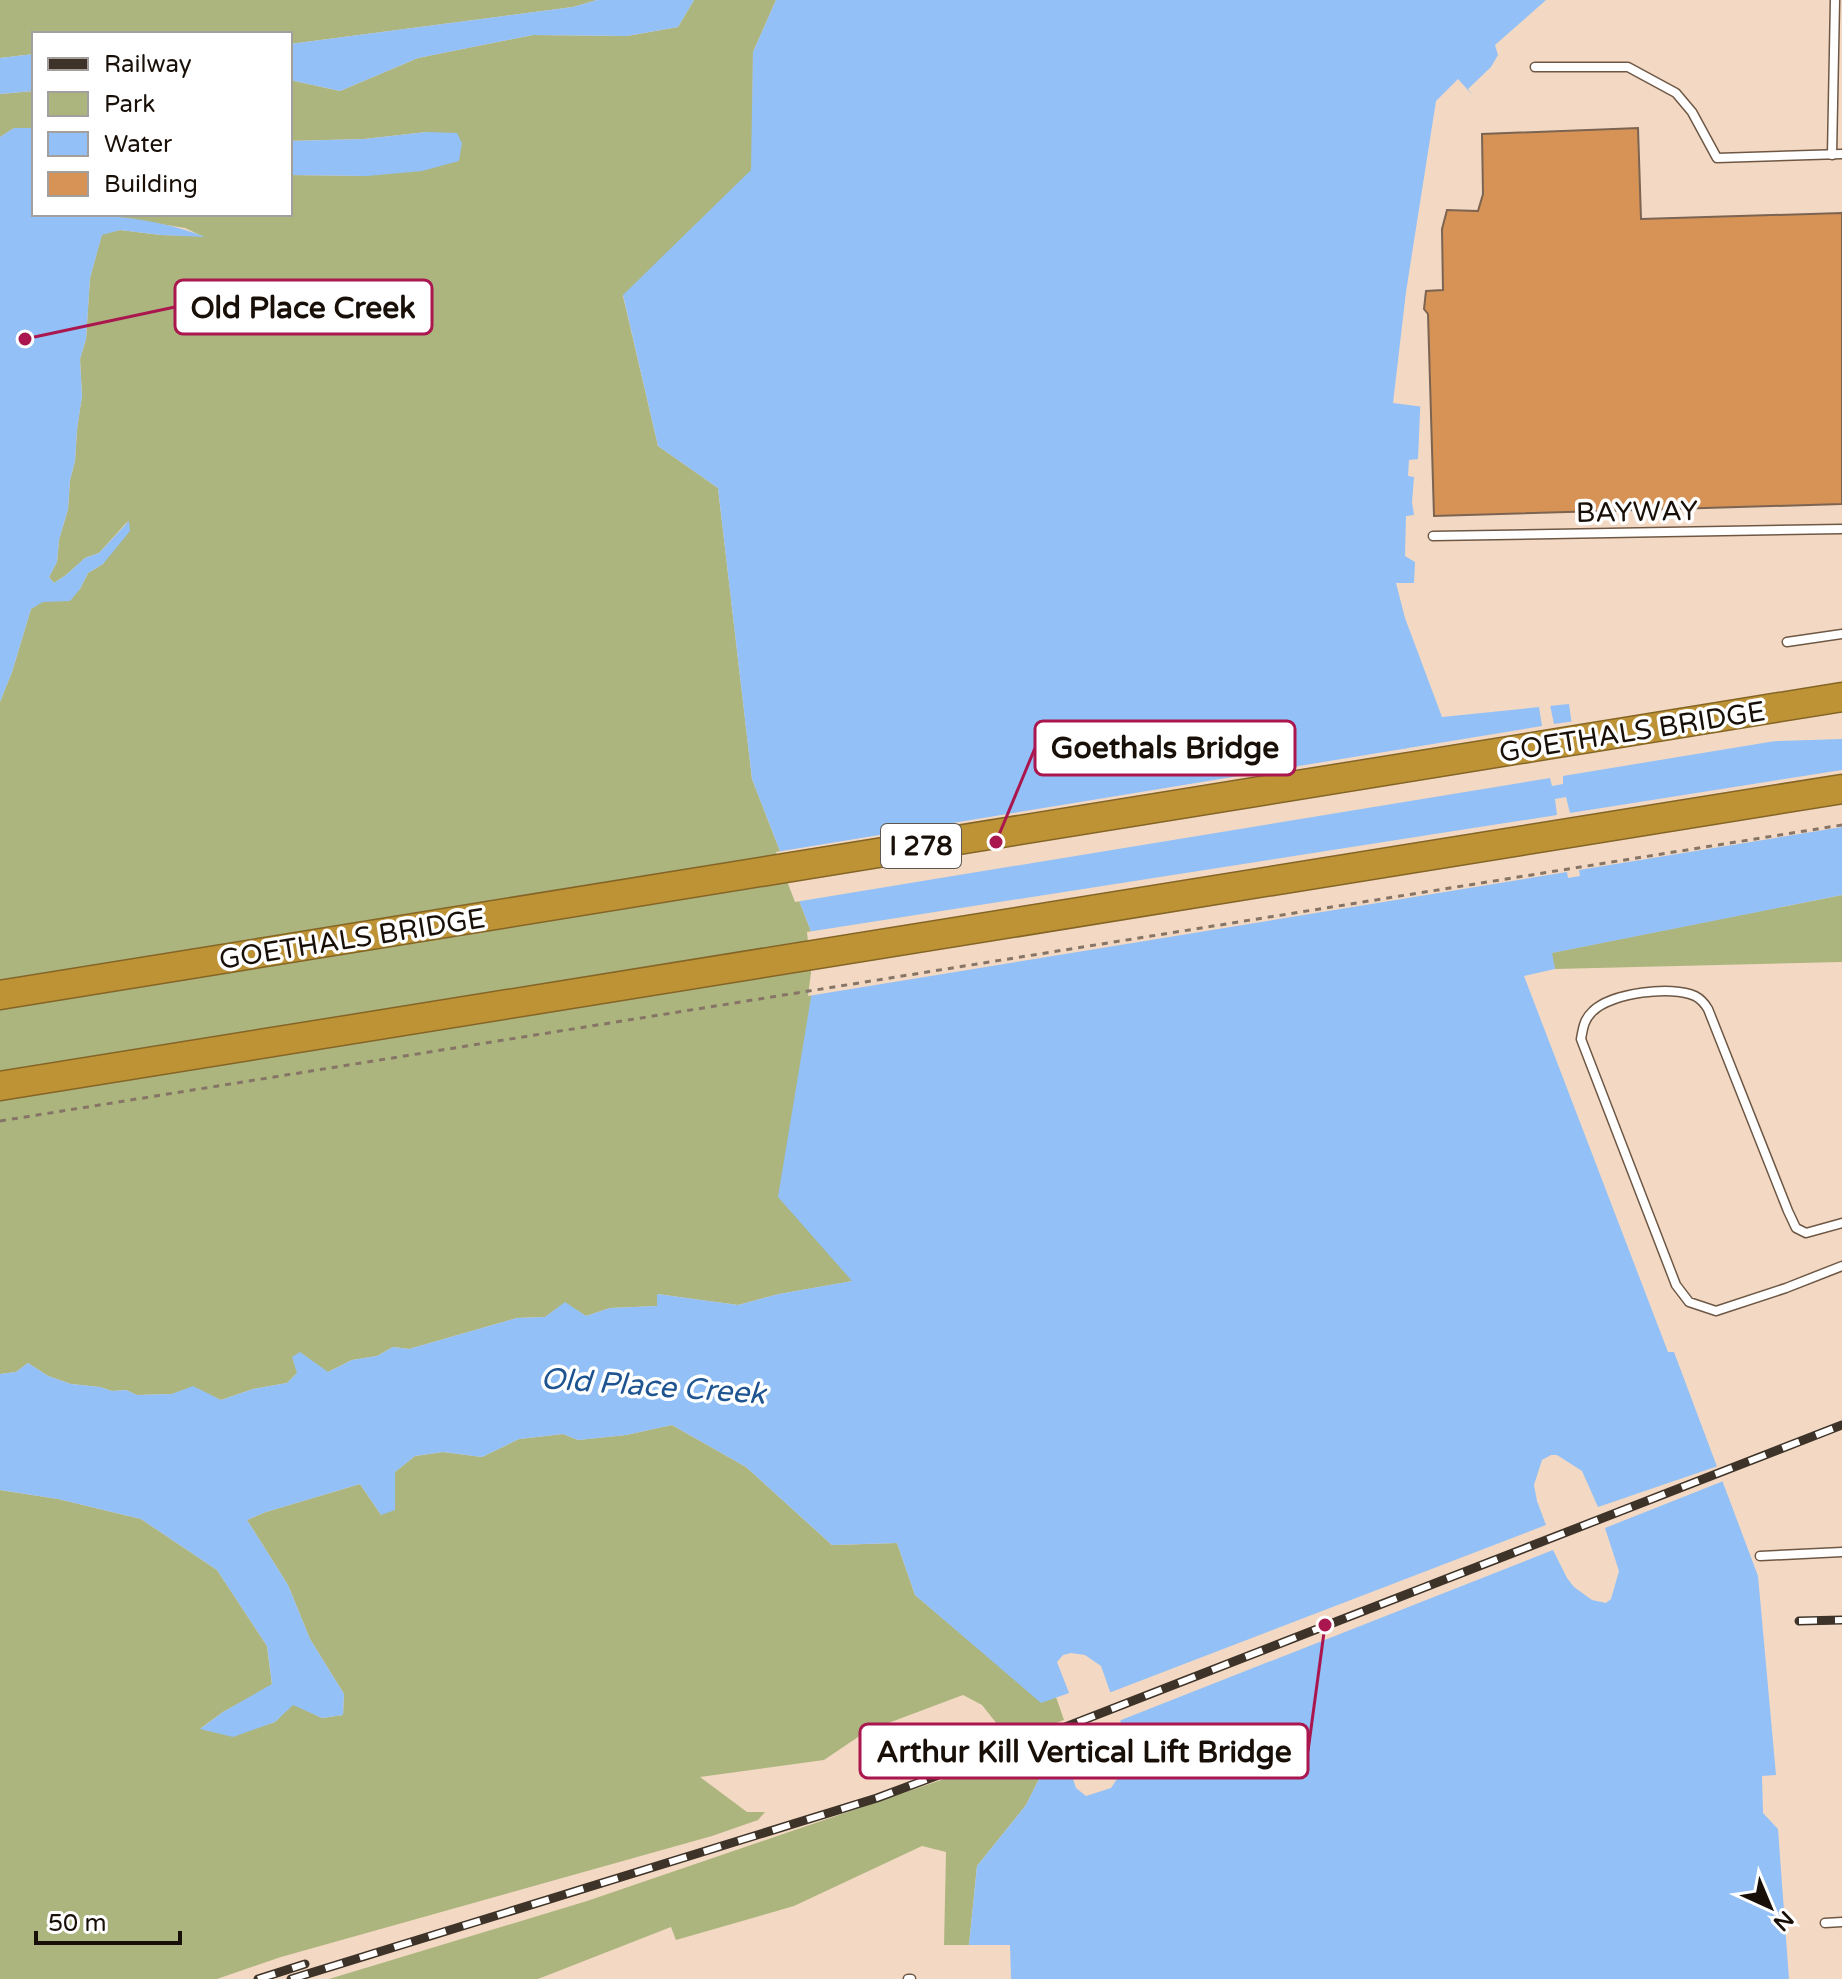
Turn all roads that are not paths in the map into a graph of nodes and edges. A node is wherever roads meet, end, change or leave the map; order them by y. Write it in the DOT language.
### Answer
graph roads {
  1 [pos="1835,0"];
  2 [pos="1535,67"];
  3 [pos="1837,155"];
  4 [pos="1842,529"];
  5 [pos="1433,536"];
  6 [pos="1842,634"];
  7 [pos="1787,642"];
  8 [pos="1842,697"];
  9 [pos="1842,789"];
  10 [pos="0,995"];
  11 [pos="0,1086"];
  12 [pos="1842,1223"];
  13 [pos="1842,1266"];
  14 [pos="1842,1552"];
  15 [pos="1760,1556"];
  16 [pos="1842,1922"];
  17 [pos="1825,1923"];
  1 -- 3 [label="lane"];
  2 -- 3 [label="lane"];
  4 -- 5 [label="lane, BAYWAY"];
  6 -- 7 [label="lane"];
  8 -- 10 [label="highway, GOETHALS BRIDGE / I 278"];
  9 -- 11 [label="highway"];
  12 -- 13 [label="lane"];
  14 -- 15 [label="lane"];
  16 -- 17 [label="lane"];
}
